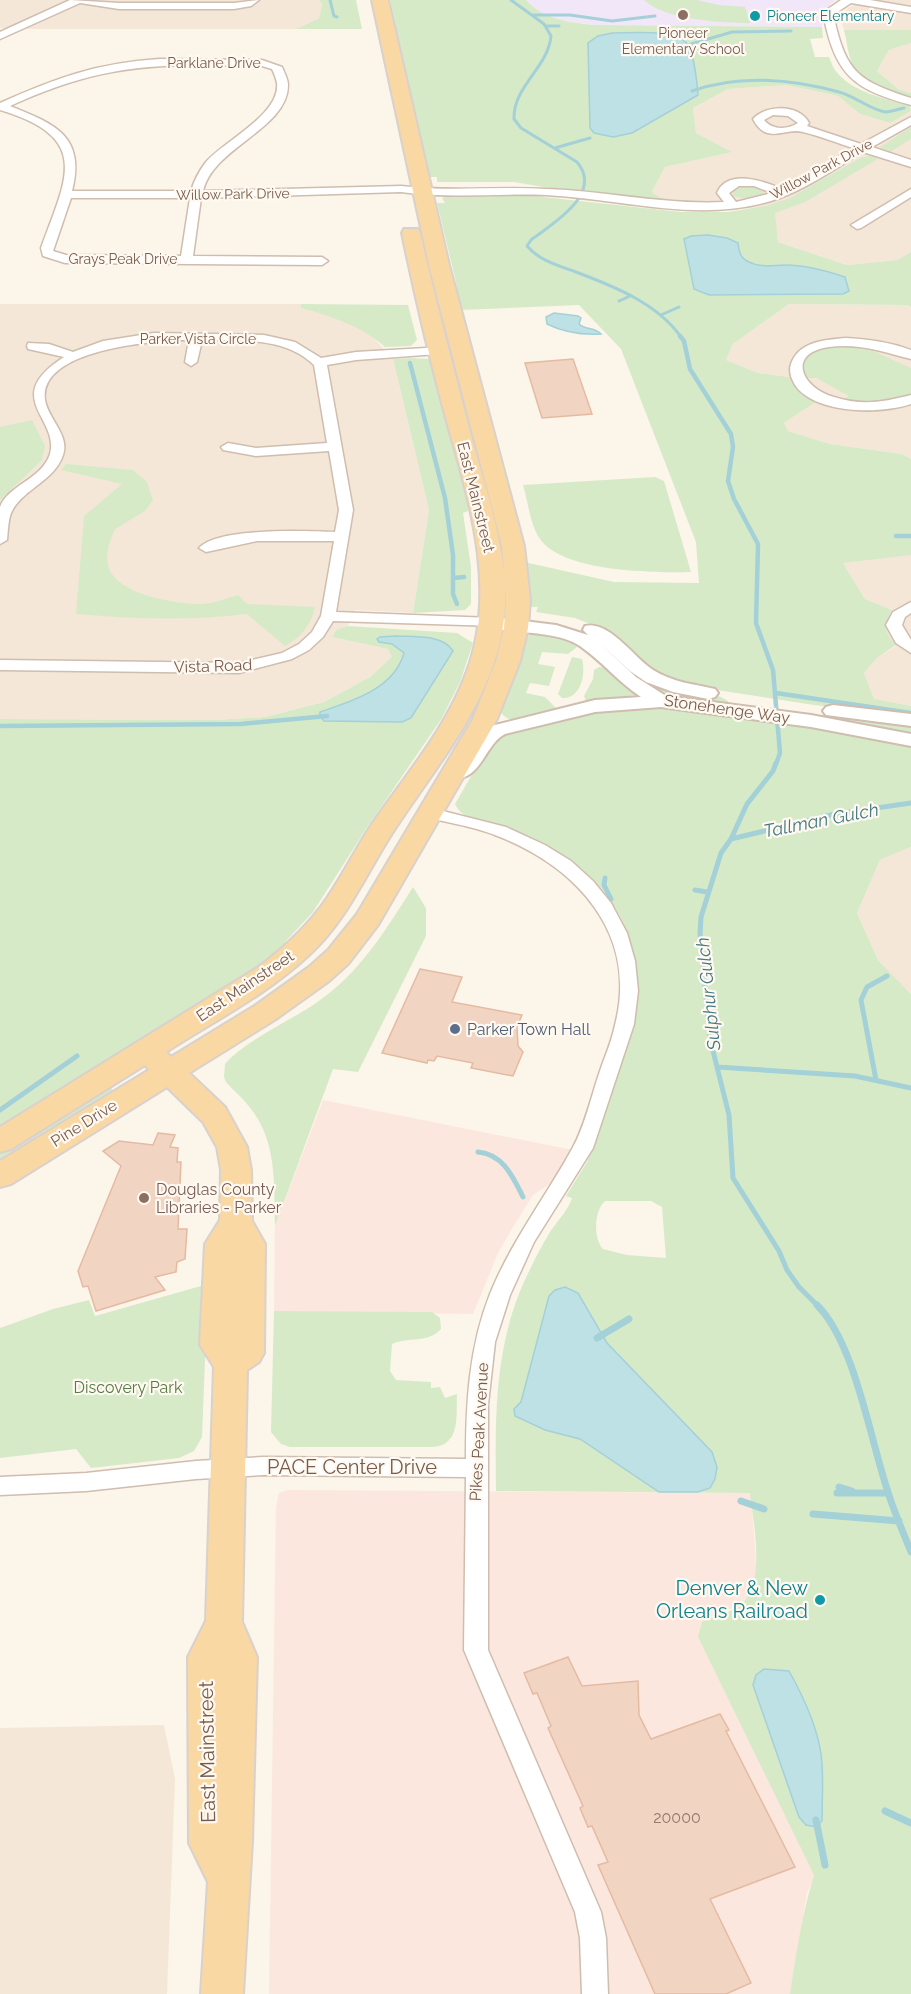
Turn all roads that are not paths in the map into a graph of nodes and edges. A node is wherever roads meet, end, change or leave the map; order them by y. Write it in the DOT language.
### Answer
graph roads {
  1 [pos="79,0"];
  2 [pos="380,0"];
  3 [pos="848,0"];
  4 [pos="853,0"];
  5 [pos="252,4"];
  6 [pos="911,10"];
  7 [pos="0,36"];
  8 [pos="911,102"];
  9 [pos="1,107"];
  10 [pos="911,120"];
  11 [pos="800,128"];
  12 [pos="862,148"];
  13 [pos="911,164"];
  14 [pos="410,185"];
  15 [pos="911,192"];
  16 [pos="782,193"];
  17 [pos="65,194"];
  18 [pos="198,195"];
  19 [pos="733,206"];
  20 [pos="857,225"];
  21 [pos="186,260"];
  22 [pos="322,261"];
  23 [pos="196,338"];
  24 [pos="33,346"];
  25 [pos="438,350"];
  26 [pos="911,355"];
  27 [pos="73,356"];
  28 [pos="191,362"];
  29 [pos="318,362"];
  30 [pos="911,399"];
  31 [pos="228,447"];
  32 [pos="335,447"];
  33 [pos="343,537"];
  34 [pos="0,540"];
  35 [pos="206,548"];
  36 [pos="911,606"];
  37 [pos="328,616"];
  38 [pos="517,622"];
  39 [pos="492,623"];
  40 [pos="911,648"];
  41 [pos="0,665"];
  42 [pos="661,701"];
  43 [pos="741,704"];
  44 [pos="811,715"];
  45 [pos="911,720"];
  46 [pos="911,740"];
  47 [pos="454,773"];
  48 [pos="431,813"];
  49 [pos="146,1050"];
  50 [pos="168,1071"];
  51 [pos="0,1141"];
  52 [pos="0,1176"];
  53 [pos="228,1468"];
  54 [pos="476,1468"];
  55 [pos="0,1486"];
  56 [pos="222,1994"];
  57 [pos="595,1994"];
  1 -- 5 [label="street"];
  1 -- 7 [label="street"];
  2 -- 14 [label="main road, East Mainstreet"];
  3 -- 8 [label="street"];
  4 -- 6 [label="street"];
  9 -- 17 [label="street, Grays Peak Drive"];
  9 -- 18 [label="street, Parklane Drive"];
  10 -- 12 [label="street, Willow Park Drive"];
  11 -- 12 [label="street"];
  12 -- 13 [label="street"];
  12 -- 16 [label="street, Willow Park Drive"];
  14 -- 18 [label="street, Willow Park Drive"];
  14 -- 19 [label="street, Willow Park Drive"];
  14 -- 25 [label="main road, East Mainstreet"];
  14 -- 38 [label="main road, East Mainstreet"];
  15 -- 20 [label="street"];
  16 -- 19 [label="street, Willow Park Drive"];
  16 -- 19 [label="street"];
  17 -- 18 [label="street, Willow Park Drive"];
  17 -- 21 [label="street, Grays Peak Drive"];
  18 -- 21 [label="street, Parklane Drive"];
  21 -- 22 [label="street, Grays Peak Drive"];
  23 -- 27 [label="street, Parker Vista Circle"];
  23 -- 28 [label="street"];
  23 -- 29 [label="street, Parker Vista Circle"];
  24 -- 27 [label="street"];
  25 -- 29 [label="street"];
  25 -- 39 [label="main road, East Mainstreet"];
  26 -- 30 [label="street"];
  27 -- 34 [label="street, Parker Vista Circle"];
  29 -- 32 [label="street, Vista Road"];
  31 -- 32 [label="street"];
  32 -- 33 [label="street, Vista Road"];
  33 -- 35 [label="street"];
  33 -- 37 [label="street, Vista Road"];
  36 -- 40 [label="street"];
  37 -- 39 [label="street, Stonehenge Way"];
  37 -- 41 [label="street, Vista Road"];
  38 -- 39 [label="street, Stonehenge Way"];
  38 -- 42 [label="street, Stonehenge Way"];
  38 -- 43 [label="street, Stonehenge Way"];
  38 -- 47 [label="main road, East Mainstreet"];
  39 -- 49 [label="main road, East Mainstreet"];
  42 -- 43 [label="street, Stonehenge Way"];
  42 -- 47 [label="street"];
  43 -- 44 [label="street, Stonehenge Way"];
  44 -- 45 [label="street, Stonehenge Way"];
  44 -- 46 [label="street, Stonehenge Way"];
  47 -- 48 [label="main road, East Mainstreet"];
  48 -- 50 [label="main road, East Mainstreet"];
  48 -- 54 [label="street, Pikes Peak Avenue"];
  49 -- 50 [label="main road, East Mainstreet"];
  49 -- 51 [label="main road, Pine Drive"];
  50 -- 52 [label="main road, Pine Drive"];
  50 -- 53 [label="main road, East Mainstreet"];
  53 -- 54 [label="street, PACE Center Drive"];
  53 -- 55 [label="street, PACE Center Drive"];
  53 -- 56 [label="main road, East Mainstreet"];
  54 -- 57 [label="street, Pikes Peak Avenue"];
}
